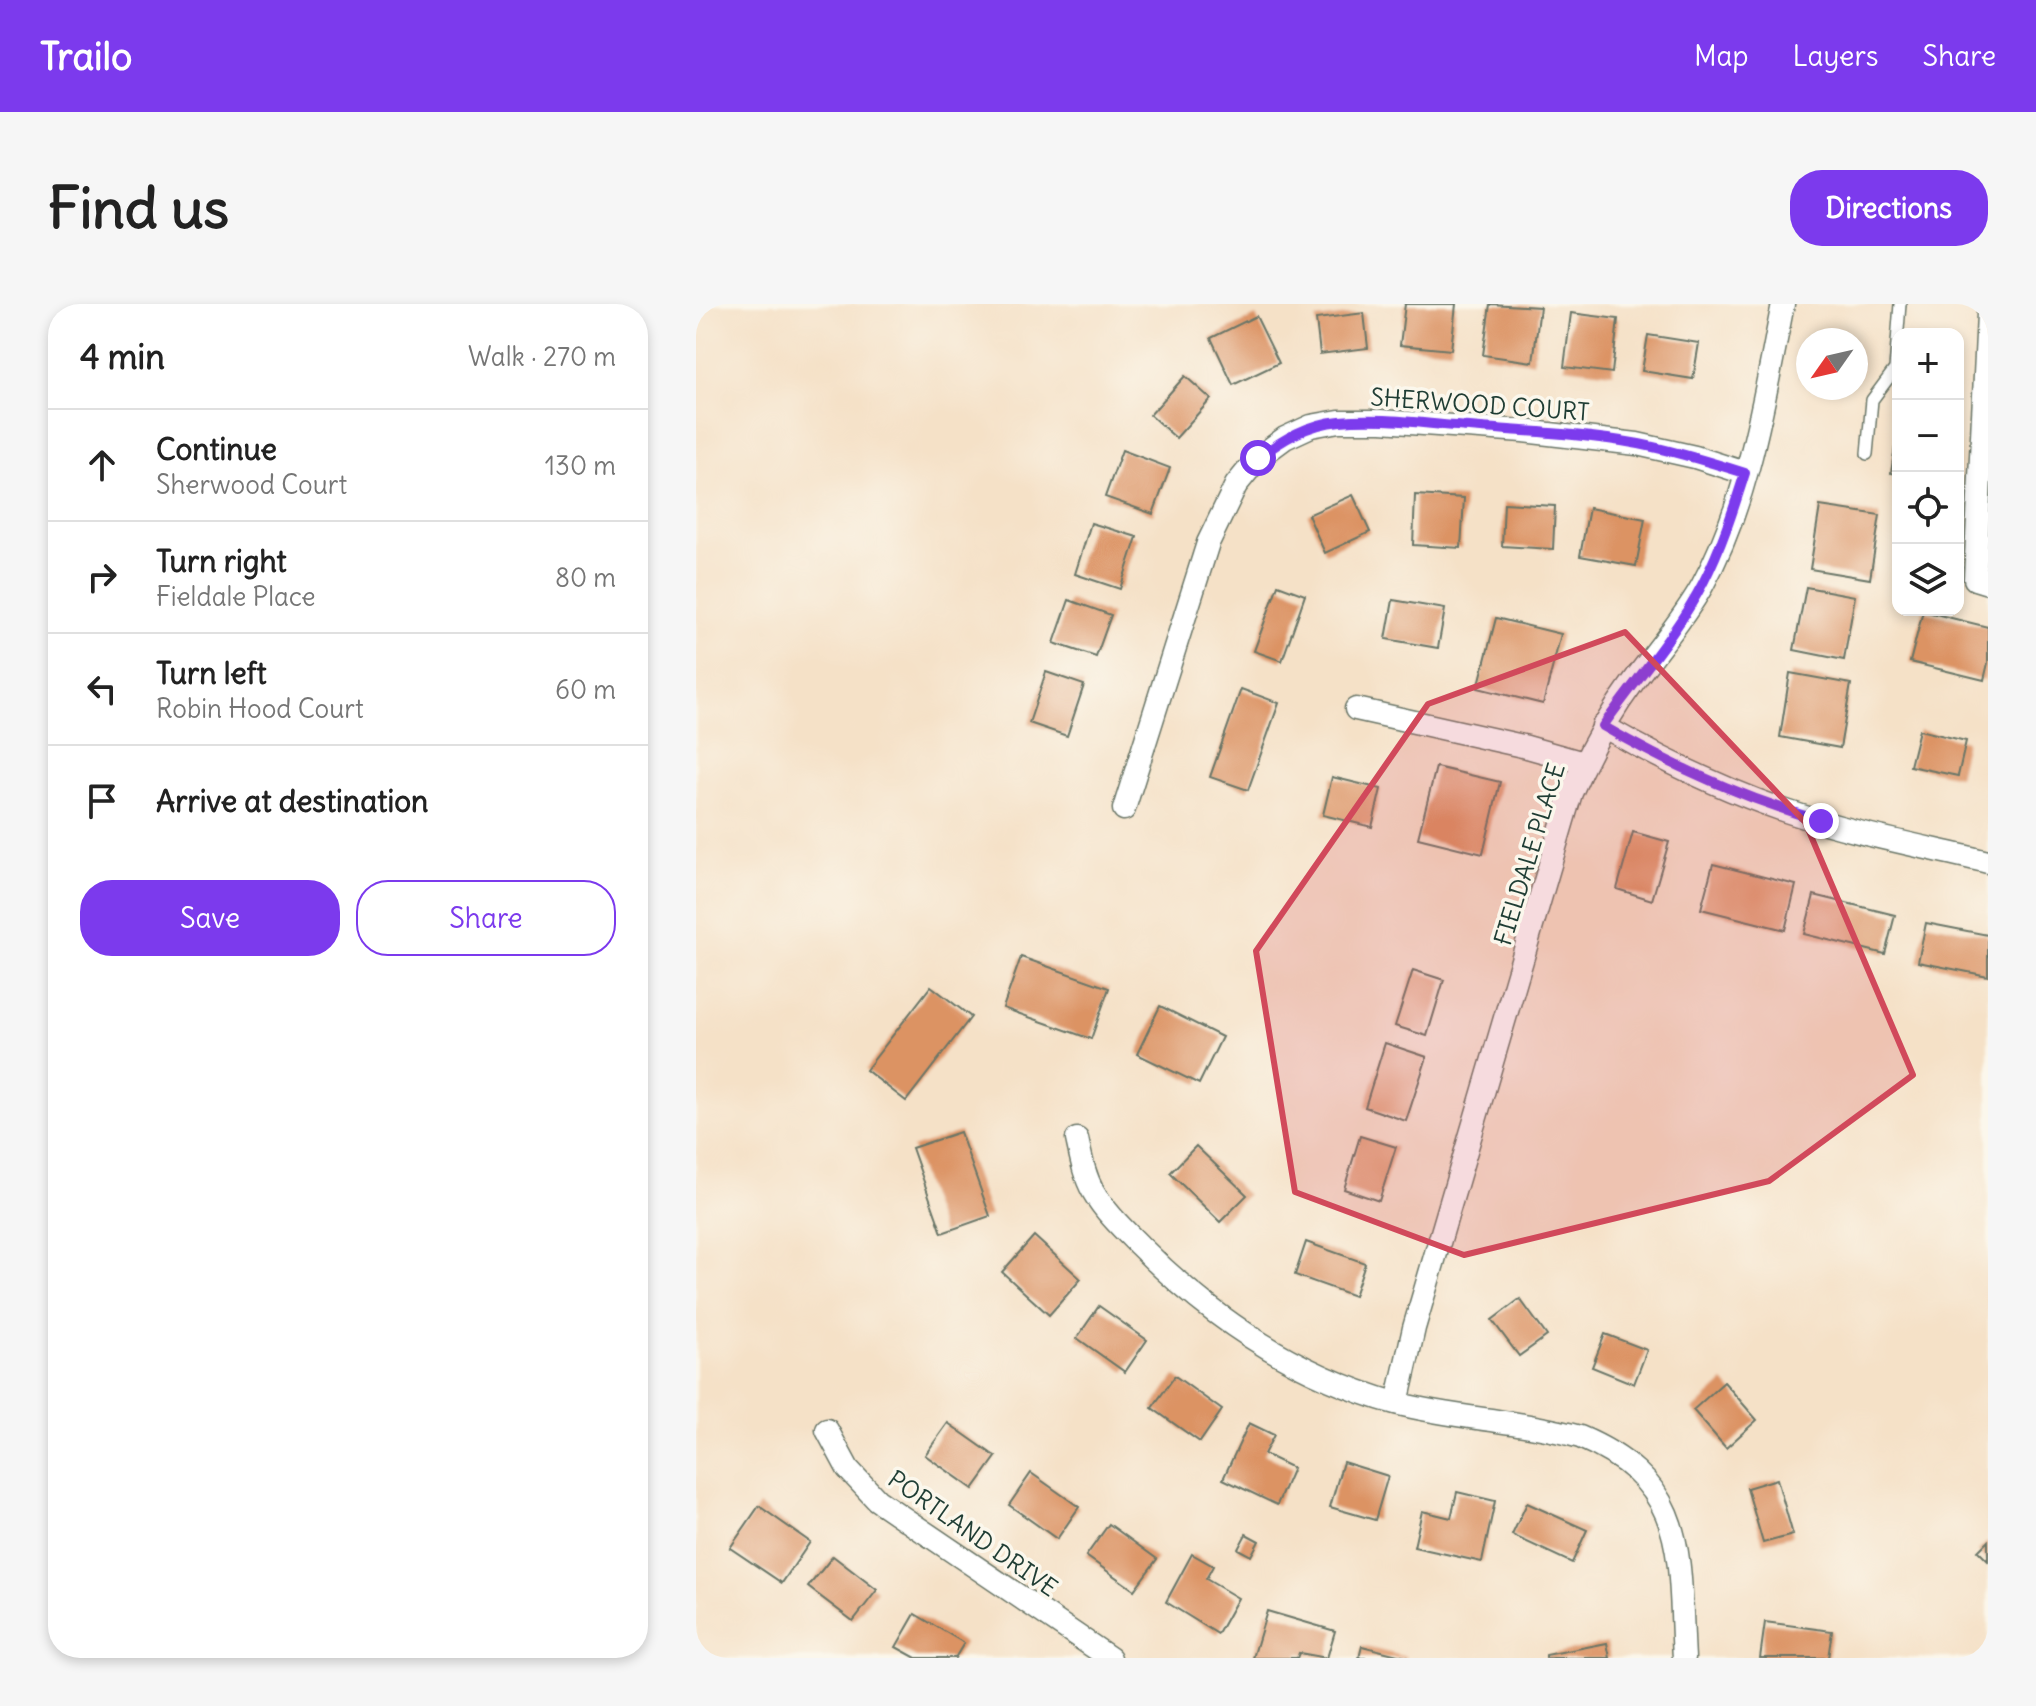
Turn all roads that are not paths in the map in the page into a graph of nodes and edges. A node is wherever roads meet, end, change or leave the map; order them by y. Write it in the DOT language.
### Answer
graph roads {
  1 [pos="1783,304"];
  2 [pos="1900,304"];
  3 [pos="1973,304"];
  4 [pos="1988,308"];
  5 [pos="1988,314"];
  6 [pos="1867,454"];
  7 [pos="1745,473"];
  8 [pos="1988,583"];
  9 [pos="1356,709"];
  10 [pos="1603,726"];
  11 [pos="1584,763"];
  12 [pos="1124,809"];
  13 [pos="1988,862"];
  14 [pos="1077,1139"];
  15 [pos="1397,1403"];
  16 [pos="827,1430"];
  17 [pos="1110,1658"];
  18 [pos="1684,1658"];
  1 -- 7 [label="street, FIELDALE PLACE"];
  2 -- 6 [label="lane"];
  3 -- 4 [label="street"];
  5 -- 8 [label="street"];
  7 -- 10 [label="street, FIELDALE PLACE"];
  7 -- 12 [label="street, SHERWOOD COURT"];
  9 -- 11 [label="street"];
  10 -- 11 [label="street, FIELDALE PLACE"];
  10 -- 13 [label="street"];
  11 -- 15 [label="street, FIELDALE PLACE"];
  14 -- 15 [label="street"];
  15 -- 18 [label="street"];
  16 -- 17 [label="street, PORTLAND DRIVE"];
}
